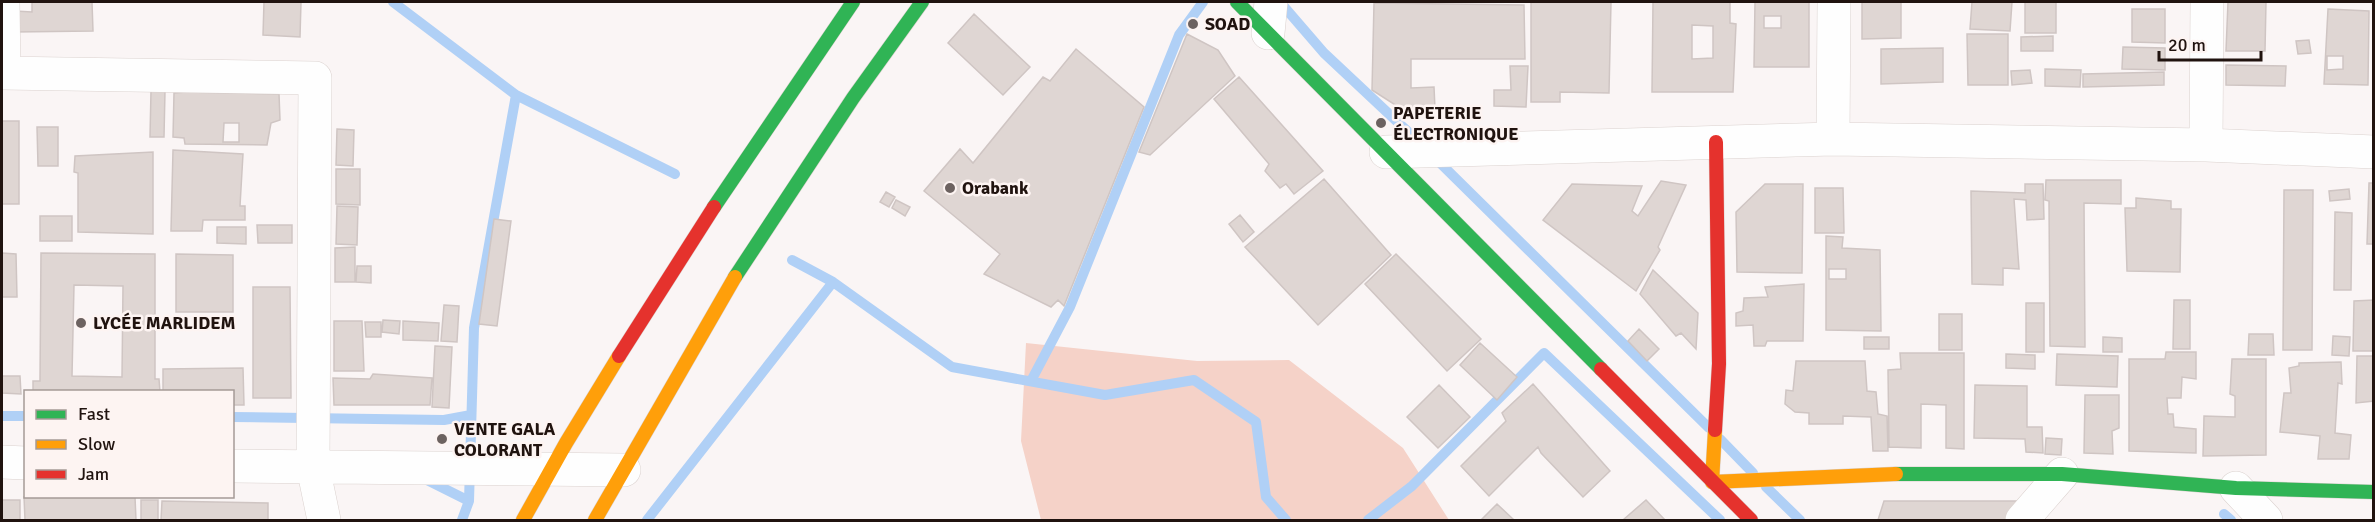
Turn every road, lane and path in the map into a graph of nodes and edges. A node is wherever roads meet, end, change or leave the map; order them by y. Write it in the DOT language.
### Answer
graph roads {
  1 [pos="3,2"];
  2 [pos="853,2"];
  3 [pos="922,2"];
  4 [pos="1237,2"];
  5 [pos="1834,2"];
  6 [pos="2207,2"];
  7 [pos="1269,17"];
  8 [pos="3,73"];
  9 [pos="1833,139"];
  10 [pos="1716,142"];
  11 [pos="2206,145"];
  12 [pos="1386,152"];
  13 [pos="2373,152"];
  14 [pos="2,462"];
  15 [pos="24,463"];
  16 [pos="234,466"];
  17 [pos="313,467"];
  18 [pos="549,469"];
  19 [pos="624,470"];
  20 [pos="2062,474"];
  21 [pos="1712,482"];
  22 [pos="2236,488"];
  23 [pos="2373,492"];
  24 [pos="324,520"];
  25 [pos="523,520"];
  26 [pos="595,520"];
  27 [pos="1750,520"];
  28 [pos="2022,520"];
  29 [pos="2266,520"];
  1 -- 8 [label="street"];
  2 -- 18 [label="main road"];
  3 -- 19 [label="main road"];
  4 -- 7 [label="main road"];
  5 -- 9 [label="street"];
  6 -- 11 [label="street"];
  7 -- 12 [label="main road"];
  8 -- 17 [label="street"];
  9 -- 10 [label="street"];
  9 -- 11 [label="street"];
  10 -- 12 [label="street"];
  10 -- 21 [label="main road"];
  11 -- 13 [label="street"];
  12 -- 21 [label="main road"];
  14 -- 15 [label="street"];
  16 -- 17 [label="street"];
  17 -- 18 [label="street"];
  17 -- 24 [label="street"];
  18 -- 19 [label="street"];
  18 -- 25 [label="main road"];
  19 -- 26 [label="main road"];
  20 -- 21 [label="main road"];
  20 -- 22 [label="main road"];
  20 -- 28 [label="street"];
  21 -- 27 [label="main road"];
  22 -- 23 [label="main road"];
  22 -- 29 [label="street"];
}
